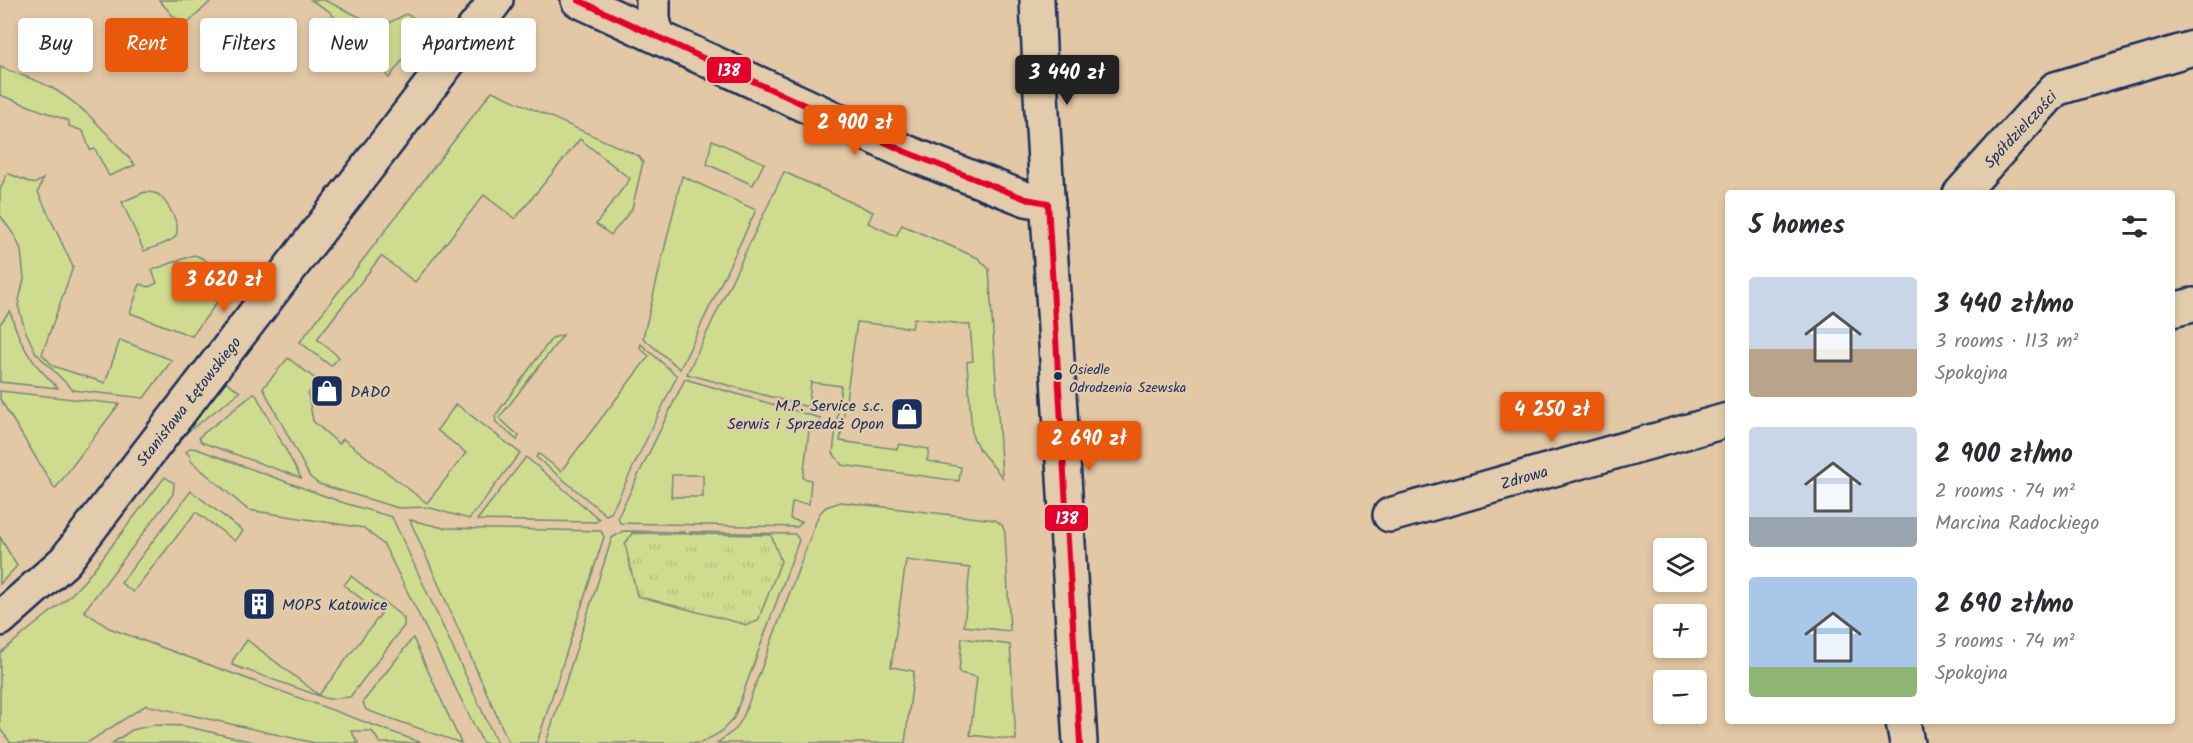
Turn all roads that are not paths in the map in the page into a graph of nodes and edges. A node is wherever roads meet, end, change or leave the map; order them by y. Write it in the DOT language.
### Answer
graph roads {
  1 [pos="496,0"];
  2 [pos="578,0"];
  3 [pos="652,0"];
  4 [pos="1037,5"];
  5 [pos="657,36"];
  6 [pos="2193,48"];
  7 [pos="1964,190"];
  8 [pos="1048,203"];
  9 [pos="2193,305"];
  10 [pos="2175,309"];
  11 [pos="1725,421"];
  12 [pos="1390,515"];
  13 [pos="0,619"];
  14 [pos="1903,724"];
  15 [pos="1080,743"];
  16 [pos="1906,743"];
  1 -- 13 [label="street, Stanisława Łętowskiego"];
  2 -- 5 [label="street"];
  3 -- 5 [label="street"];
  4 -- 8 [label="street"];
  5 -- 8 [label="street"];
  6 -- 7 [label="street, Spółdzielczości"];
  8 -- 15 [label="street"];
  9 -- 10 [label="street"];
  11 -- 12 [label="street, Zdrowa"];
  14 -- 16 [label="street"];
}
